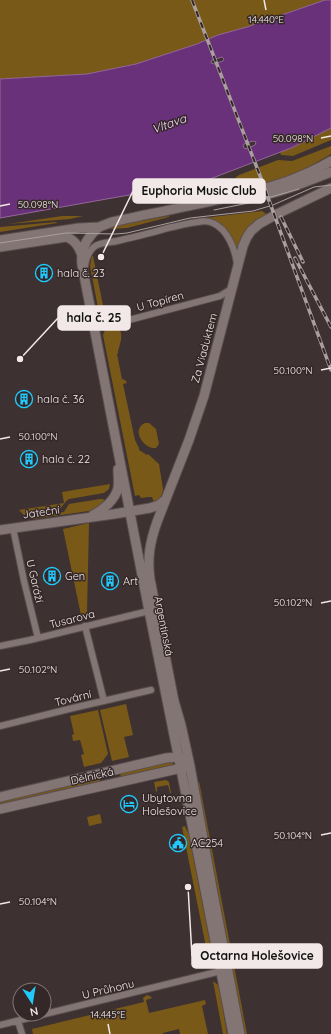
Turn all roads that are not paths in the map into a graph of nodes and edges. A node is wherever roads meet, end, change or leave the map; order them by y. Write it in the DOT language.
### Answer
graph roads {
  1 [pos="331,161"];
  2 [pos="331,172"];
  3 [pos="331,188"];
  4 [pos="197,205"];
  5 [pos="99,227"];
  6 [pos="0,240"];
  7 [pos="0,247"];
  8 [pos="82,254"];
  9 [pos="237,270"];
  10 [pos="84,272"];
  11 [pos="233,288"];
  12 [pos="93,319"];
  13 [pos="118,449"];
  14 [pos="166,500"];
  15 [pos="130,511"];
  16 [pos="86,518"];
  17 [pos="13,528"];
  18 [pos="0,530"];
  19 [pos="149,611"];
  20 [pos="85,626"];
  21 [pos="38,638"];
  22 [pos="0,646"];
  23 [pos="151,690"];
  24 [pos="104,700"];
  25 [pos="0,726"];
  26 [pos="178,756"];
  27 [pos="186,765"];
  28 [pos="113,771"];
  29 [pos="115,783"];
  30 [pos="0,797"];
  31 [pos="0,809"];
  32 [pos="221,972"];
  33 [pos="52,1013"];
  34 [pos="14,1022"];
  35 [pos="18,1022"];
  36 [pos="0,1025"];
  37 [pos="22,1034"];
  38 [pos="233,1034"];
  39 [pos="240,1034"];
  1 -- 4 [label="main road"];
  2 -- 4 [label="main road"];
  3 -- 9 [label="main road, Za Viaduktem"];
  4 -- 5 [label="main road"];
  5 -- 6 [label="main road"];
  5 -- 8 [label="main road"];
  7 -- 8 [label="main road"];
  8 -- 10 [label="main road, Argentinská"];
  9 -- 10 [label="street"];
  9 -- 11 [label="main road, Za Viaduktem"];
  10 -- 12 [label="main road, Argentinská"];
  11 -- 12 [label="street, U Topíren"];
  11 -- 14 [label="main road, Za Viaduktem"];
  12 -- 13 [label="main road, Argentinská"];
  13 -- 15 [label="main road, Argentinská"];
  13 -- 16 [label="main road, Jateční"];
  14 -- 15 [label="main road, Jateční"];
  14 -- 27 [label="main road, Argentinská"];
  15 -- 16 [label="main road, Jateční"];
  15 -- 19 [label="main road, Argentinská"];
  16 -- 17 [label="main road, Jateční"];
  17 -- 18 [label="main road, Jateční"];
  17 -- 21 [label="street, U Garáží"];
  19 -- 20 [label="street, Tusarova"];
  19 -- 26 [label="main road, Argentinská"];
  20 -- 21 [label="street, Tusarova"];
  20 -- 24 [label="street"];
  21 -- 22 [label="street, Tusarova"];
  23 -- 24 [label="street, Tovární"];
  24 -- 25 [label="street, Tovární"];
  26 -- 27 [label="main road, Argentinská"];
  26 -- 28 [label="main road, Dělnická"];
  27 -- 29 [label="main road, Dělnická"];
  27 -- 32 [label="main road, Argentinská"];
  27 -- 39 [label="main road, Argentinská"];
  28 -- 29 [label="street"];
  28 -- 30 [label="main road, Dělnická"];
  29 -- 31 [label="main road, Dělnická"];
  32 -- 33 [label="street, U Průhonu"];
  32 -- 38 [label="main road, Argentinská"];
  34 -- 36 [label="street, U Průhonu"];
  35 -- 37 [label="street"];
}
